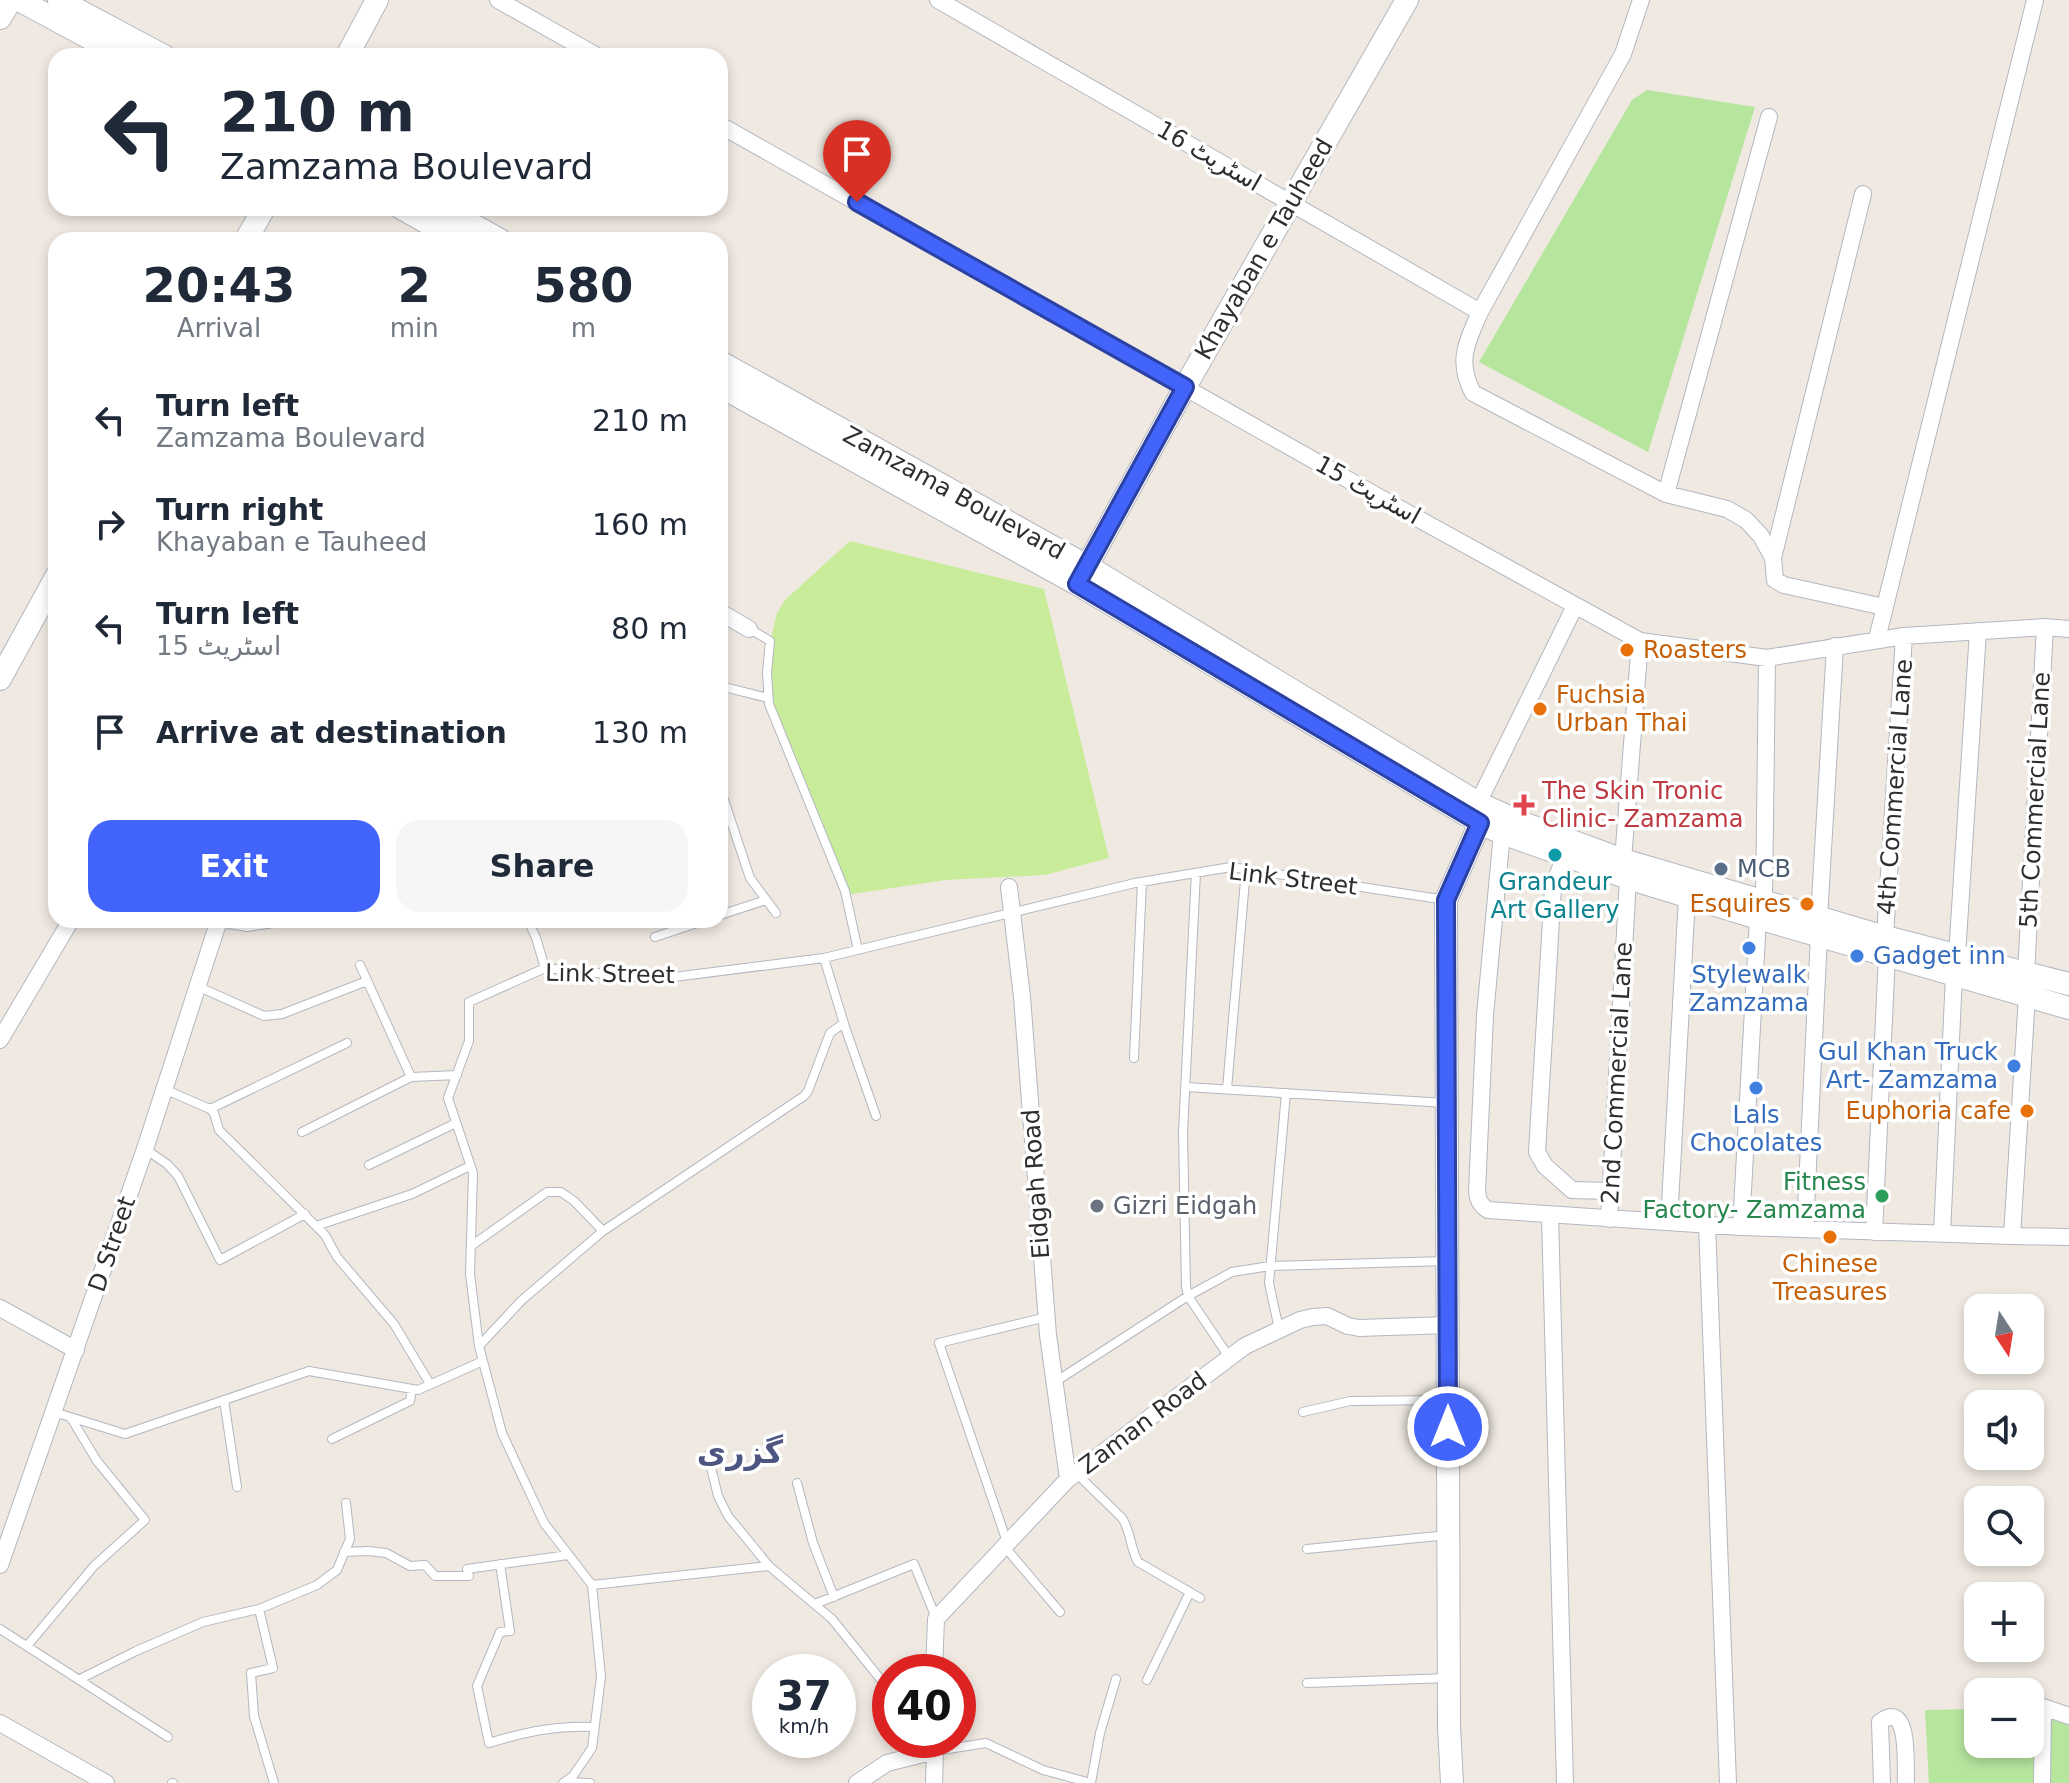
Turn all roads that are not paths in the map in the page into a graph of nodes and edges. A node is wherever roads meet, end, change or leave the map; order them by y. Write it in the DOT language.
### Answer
graph roads {
  1 [pos="11,0"];
  2 [pos="19,0"];
  3 [pos="59,0"];
  4 [pos="377,0"];
  5 [pos="498,0"];
  6 [pos="938,0"];
  7 [pos="1407,0"];
  8 [pos="1641,0"];
  9 [pos="2035,0"];
  10 [pos="0,18"];
  11 [pos="108,48"];
  12 [pos="149,48"];
  13 [pos="351,48"];
  14 [pos="583,48"];
  15 [pos="1769,117"];
  16 [pos="728,130"];
  17 [pos="1863,194"];
  18 [pos="1290,202"];
  19 [pos="415,216"];
  20 [pos="457,216"];
  21 [pos="442,232"];
  22 [pos="486,232"];
  23 [pos="1480,312"];
  24 [pos="728,367"];
  25 [pos="1185,387"];
  26 [pos="728,390"];
  27 [pos="1666,494"];
  28 [pos="1773,558"];
  29 [pos="1082,575"];
  30 [pos="48,592"];
  31 [pos="1575,606"];
  32 [pos="1884,607"];
  33 [pos="728,617"];
  34 [pos="2068,625"];
  35 [pos="2045,627"];
  36 [pos="749,629"];
  37 [pos="1978,631"];
  38 [pos="1904,636"];
  39 [pos="1877,639"];
  40 [pos="1640,641"];
  41 [pos="1835,646"];
  42 [pos="1767,658"];
  43 [pos="0,679"];
  44 [pos="728,688"];
  45 [pos="768,698"];
  46 [pos="728,812"];
  47 [pos="1479,813"];
  48 [pos="1502,833"];
  49 [pos="1565,856"];
  50 [pos="1246,869"];
  51 [pos="1625,869"];
  52 [pos="1196,873"];
  53 [pos="1142,882"];
  54 [pos="1009,887"];
  55 [pos="1687,897"];
  56 [pos="766,900"];
  57 [pos="1446,900"];
  58 [pos="1761,910"];
  59 [pos="728,912"];
  60 [pos="776,913"];
  61 [pos="1012,913"];
  62 [pos="1819,927"];
  63 [pos="66,928"];
  64 [pos="212,928"];
  65 [pos="532,928"];
  66 [pos="682,928"];
  67 [pos="655,937"];
  68 [pos="1886,946"];
  69 [pos="858,950"];
  70 [pos="824,958"];
  71 [pos="360,965"];
  72 [pos="1955,965"];
  73 [pos="545,968"];
  74 [pos="2026,973"];
  75 [pos="367,981"];
  76 [pos="2069,984"];
  77 [pos="197,986"];
  78 [pos="2027,996"];
  79 [pos="2069,1008"];
  80 [pos="844,1023"];
  81 [pos="0,1040"];
  82 [pos="347,1043"];
  83 [pos="1134,1058"];
  84 [pos="457,1075"];
  85 [pos="411,1077"];
  86 [pos="1186,1087"];
  87 [pos="164,1089"];
  88 [pos="1227,1089"];
  89 [pos="1286,1093"];
  90 [pos="1447,1103"];
  91 [pos="210,1109"];
  92 [pos="876,1116"];
  93 [pos="456,1123"];
  94 [pos="302,1132"];
  95 [pos="145,1149"];
  96 [pos="369,1165"];
  97 [pos="470,1166"];
  98 [pos="1610,1191"];
  99 [pos="305,1214"];
  100 [pos="1550,1215"];
  101 [pos="1609,1219"];
  102 [pos="1669,1222"];
  103 [pos="1707,1224"];
  104 [pos="316,1226"];
  105 [pos="1741,1227"];
  106 [pos="1805,1229"];
  107 [pos="603,1231"];
  108 [pos="1874,1232"];
  109 [pos="1942,1234"];
  110 [pos="2012,1236"];
  111 [pos="2069,1237"];
  112 [pos="471,1246"];
  113 [pos="1447,1261"];
  114 [pos="1270,1266"];
  115 [pos="1188,1296"];
  116 [pos="0,1308"];
  117 [pos="1047,1317"];
  118 [pos="1448,1325"];
  119 [pos="1279,1329"];
  120 [pos="479,1346"];
  121 [pos="76,1350"];
  122 [pos="1229,1357"];
  123 [pos="483,1361"];
  124 [pos="1055,1382"];
  125 [pos="430,1384"];
  126 [pos="412,1389"];
  127 [pos="224,1400"];
  128 [pos="1448,1400"];
  129 [pos="1303,1412"];
  130 [pos="63,1414"];
  131 [pos="332,1439"];
  132 [pos="708,1455"];
  133 [pos="1072,1476"];
  134 [pos="797,1483"];
  135 [pos="237,1487"];
  136 [pos="346,1503"];
  137 [pos="1448,1535"];
  138 [pos="1006,1544"];
  139 [pos="1307,1549"];
  140 [pos="344,1552"];
  141 [pos="568,1555"];
  142 [pos="500,1564"];
  143 [pos="0,1565"];
  144 [pos="769,1566"];
  145 [pos="592,1585"];
  146 [pos="1190,1592"];
  147 [pos="834,1597"];
  148 [pos="1200,1598"];
  149 [pos="815,1604"];
  150 [pos="259,1609"];
  151 [pos="1060,1612"];
  152 [pos="936,1619"];
  153 [pos="0,1629"];
  154 [pos="27,1646"];
  155 [pos="935,1654"];
  156 [pos="872,1669"];
  157 [pos="1449,1678"];
  158 [pos="80,1679"];
  159 [pos="1116,1679"];
  160 [pos="1147,1680"];
  161 [pos="1307,1683"];
  162 [pos="2069,1716"];
  163 [pos="0,1723"];
  164 [pos="594,1727"];
  165 [pos="168,1737"];
  166 [pos="976,1744"];
  167 [pos="901,1758"];
  168 [pos="934,1758"];
  169 [pos="564,1782"];
  170 [pos="106,1783"];
  171 [pos="274,1783"];
  172 [pos="590,1783"];
  173 [pos="857,1783"];
  174 [pos="934,1783"];
  175 [pos="1091,1783"];
  176 [pos="1452,1783"];
  177 [pos="1565,1783"];
  178 [pos="1728,1783"];
  179 [pos="1882,1783"];
  180 [pos="1906,1783"];
  181 [pos="2042,1783"];
  1 -- 10 [label="main road"];
  2 -- 11 [label="main road"];
  3 -- 12 [label="main road"];
  4 -- 13 [label="main road"];
  5 -- 14 [label="street"];
  6 -- 18 [label="street, اسٹریٹ 16"];
  7 -- 18 [label="main road, Khayaban e Tauheed"];
  8 -- 23 [label="street"];
  9 -- 32 [label="street"];
  15 -- 27 [label="street"];
  16 -- 25 [label="street, اسٹریٹ 15"];
  17 -- 28 [label="street"];
  18 -- 23 [label="street, اسٹریٹ 16"];
  18 -- 25 [label="main road, Khayaban e Tauheed"];
  19 -- 21 [label="main road"];
  20 -- 22 [label="main road"];
  23 -- 27 [label="street"];
  24 -- 29 [label="main road, Zamzama Boulevard"];
  25 -- 29 [label="main road, Khayaban e Tauheed"];
  25 -- 31 [label="street, اسٹریٹ 15"];
  26 -- 29 [label="main road, Zamzama Boulevard"];
  27 -- 28 [label="street"];
  28 -- 32 [label="street"];
  29 -- 47 [label="main road, Zamzama Boulevard"];
  30 -- 43 [label="main road"];
  31 -- 40 [label="street, اسٹریٹ 15"];
  31 -- 47 [label="street"];
  32 -- 39 [label="street"];
  33 -- 36 [label="street"];
  34 -- 35 [label="street, اسٹریٹ 15"];
  35 -- 37 [label="street, اسٹریٹ 15"];
  35 -- 74 [label="street, 5th Commercial Lane"];
  36 -- 45 [label="lane"];
  37 -- 38 [label="street, اسٹریٹ 15"];
  37 -- 72 [label="street"];
  38 -- 39 [label="street, اسٹریٹ 15"];
  38 -- 68 [label="street, 4th Commercial Lane"];
  39 -- 41 [label="street, اسٹریٹ 15"];
  40 -- 42 [label="street, اسٹریٹ 15"];
  40 -- 51 [label="street, 2nd Commercial Lane"];
  41 -- 42 [label="street, اسٹریٹ 15"];
  41 -- 62 [label="street"];
  42 -- 58 [label="street"];
  44 -- 45 [label="lane"];
  45 -- 69 [label="lane"];
  46 -- 56 [label="lane"];
  47 -- 48 [label="main road, Zamzama Boulevard"];
  47 -- 51 [label="main road, Zamzama Boulevard"];
  47 -- 57 [label="main road"];
  48 -- 49 [label="main road, Zamzama Boulevard"];
  48 -- 100 [label="street"];
  49 -- 51 [label="main road, Zamzama Boulevard"];
  49 -- 98 [label="street"];
  50 -- 52 [label="lane, Link Street"];
  50 -- 57 [label="lane, Link Street"];
  50 -- 88 [label="lane"];
  51 -- 55 [label="main road, Zamzama Boulevard"];
  51 -- 58 [label="main road, Zamzama Boulevard"];
  51 -- 98 [label="street, 2nd Commercial Lane"];
  52 -- 53 [label="lane, Link Street"];
  52 -- 86 [label="lane"];
  53 -- 61 [label="lane, Link Street"];
  53 -- 83 [label="lane"];
  54 -- 61 [label="street, Eidgah Road"];
  55 -- 58 [label="main road, Zamzama Boulevard"];
  55 -- 102 [label="street"];
  56 -- 59 [label="lane"];
  56 -- 60 [label="lane"];
  57 -- 90 [label="main road"];
  58 -- 62 [label="main road, Zamzama Boulevard"];
  58 -- 105 [label="street"];
  61 -- 69 [label="lane, Link Street"];
  61 -- 117 [label="street, Eidgah Road"];
  62 -- 68 [label="main road, Zamzama Boulevard"];
  62 -- 106 [label="street"];
  63 -- 81 [label="street"];
  64 -- 77 [label="street, D Street"];
  65 -- 73 [label="lane"];
  66 -- 67 [label="lane"];
  68 -- 72 [label="main road, Zamzama Boulevard"];
  68 -- 108 [label="street, 4th Commercial Lane"];
  69 -- 70 [label="lane, Link Street"];
  70 -- 73 [label="lane, Link Street"];
  70 -- 80 [label="lane"];
  71 -- 75 [label="lane"];
  72 -- 74 [label="main road, Zamzama Boulevard"];
  72 -- 78 [label="main road, Zamzama Boulevard"];
  72 -- 109 [label="street"];
  73 -- 84 [label="lane, Link Street"];
  74 -- 76 [label="main road, Zamzama Boulevard"];
  75 -- 77 [label="lane"];
  75 -- 85 [label="lane"];
  77 -- 87 [label="street, D Street"];
  78 -- 79 [label="main road, Zamzama Boulevard"];
  78 -- 110 [label="street"];
  80 -- 92 [label="lane"];
  80 -- 107 [label="lane"];
  82 -- 91 [label="lane"];
  84 -- 85 [label="lane"];
  84 -- 93 [label="lane, Link Street"];
  85 -- 94 [label="lane"];
  86 -- 88 [label="lane"];
  86 -- 115 [label="lane"];
  87 -- 91 [label="lane"];
  87 -- 95 [label="street, D Street"];
  88 -- 89 [label="lane"];
  89 -- 90 [label="lane"];
  89 -- 114 [label="lane"];
  90 -- 113 [label="main road"];
  91 -- 99 [label="lane"];
  93 -- 96 [label="lane"];
  93 -- 97 [label="lane, Link Street"];
  95 -- 99 [label="lane"];
  95 -- 121 [label="street, D Street"];
  97 -- 104 [label="lane"];
  97 -- 112 [label="lane, Link Street"];
  98 -- 101 [label="street, 2nd Commercial Lane"];
  99 -- 104 [label="lane"];
  100 -- 101 [label="street"];
  100 -- 177 [label="street"];
  101 -- 102 [label="street"];
  102 -- 103 [label="street"];
  103 -- 105 [label="street"];
  103 -- 178 [label="street"];
  104 -- 125 [label="lane"];
  105 -- 106 [label="street"];
  106 -- 108 [label="street"];
  107 -- 112 [label="lane"];
  107 -- 120 [label="lane"];
  108 -- 109 [label="street"];
  109 -- 110 [label="street"];
  110 -- 111 [label="street"];
  112 -- 120 [label="lane, Link Street"];
  113 -- 114 [label="lane"];
  113 -- 118 [label="main road"];
  114 -- 115 [label="lane"];
  114 -- 119 [label="lane"];
  115 -- 122 [label="lane"];
  115 -- 124 [label="lane"];
  116 -- 121 [label="street"];
  117 -- 124 [label="street, Eidgah Road"];
  117 -- 138 [label="lane"];
  118 -- 119 [label="street, Zaman Road"];
  118 -- 128 [label="main road"];
  119 -- 122 [label="street, Zaman Road"];
  120 -- 123 [label="lane, Link Street"];
  121 -- 130 [label="street, D Street"];
  122 -- 133 [label="street, Zaman Road"];
  123 -- 125 [label="lane"];
  123 -- 141 [label="lane, Link Street"];
  124 -- 133 [label="street, Eidgah Road"];
  125 -- 126 [label="lane"];
  126 -- 127 [label="lane"];
  126 -- 131 [label="lane"];
  127 -- 130 [label="lane"];
  127 -- 135 [label="lane"];
  128 -- 129 [label="lane"];
  128 -- 137 [label="main road"];
  130 -- 143 [label="street, D Street"];
  130 -- 154 [label="lane"];
  132 -- 144 [label="lane"];
  133 -- 138 [label="street, Zaman Road"];
  133 -- 146 [label="lane"];
  134 -- 147 [label="lane"];
  136 -- 140 [label="lane"];
  137 -- 139 [label="lane"];
  137 -- 157 [label="main road"];
  138 -- 151 [label="lane"];
  138 -- 152 [label="street, Zaman Road"];
  140 -- 142 [label="lane"];
  140 -- 150 [label="lane"];
  141 -- 142 [label="lane"];
  141 -- 145 [label="lane, Link Street"];
  142 -- 164 [label="lane"];
  144 -- 145 [label="lane"];
  144 -- 149 [label="lane"];
  145 -- 164 [label="lane"];
  146 -- 148 [label="lane"];
  146 -- 160 [label="lane"];
  147 -- 149 [label="lane"];
  147 -- 152 [label="lane"];
  149 -- 156 [label="lane"];
  150 -- 158 [label="lane"];
  150 -- 171 [label="lane"];
  152 -- 155 [label="street"];
  153 -- 154 [label="lane"];
  154 -- 158 [label="lane"];
  157 -- 161 [label="lane"];
  157 -- 176 [label="main road"];
  158 -- 165 [label="lane"];
  159 -- 175 [label="lane"];
  162 -- 181 [label="street"];
  163 -- 170 [label="street"];
  164 -- 169 [label="lane"];
  166 -- 175 [label="lane"];
  167 -- 173 [label="street"];
  168 -- 174 [label="street"];
  169 -- 172 [label="lane"];
  179 -- 180 [label="street"];
}
